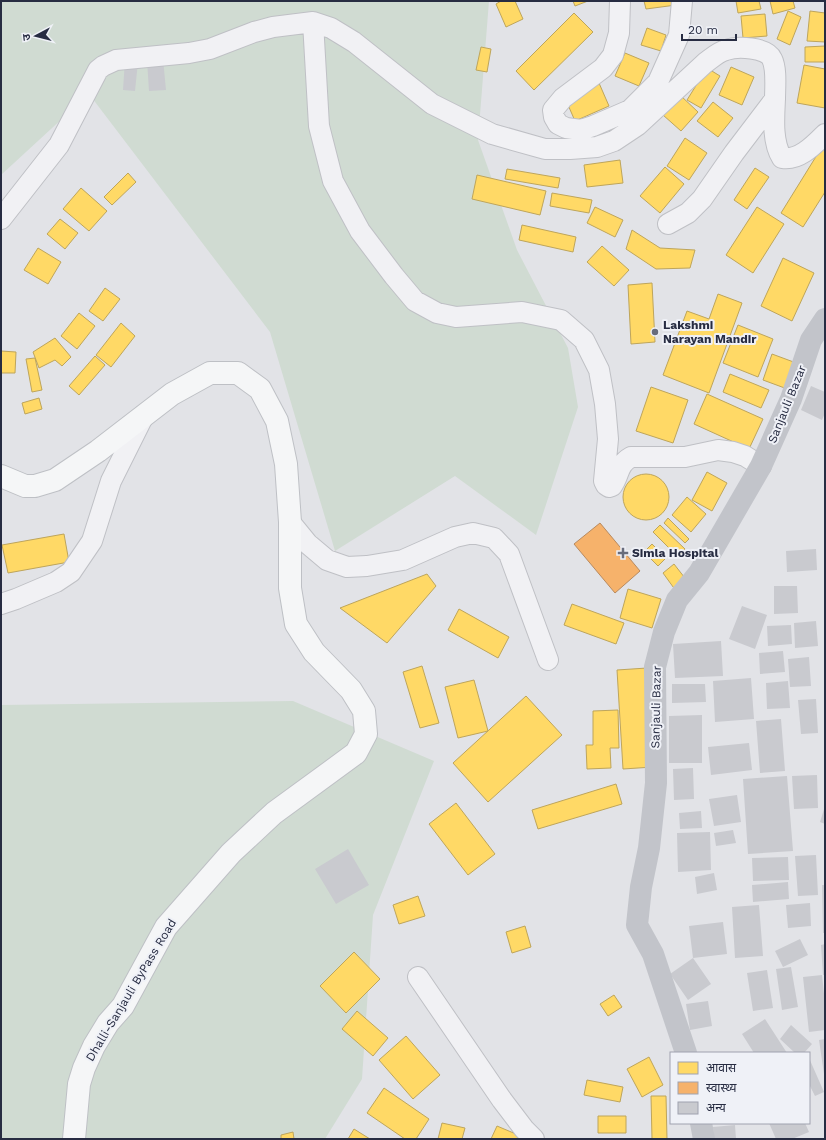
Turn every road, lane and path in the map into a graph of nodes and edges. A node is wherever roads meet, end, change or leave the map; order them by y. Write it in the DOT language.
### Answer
graph roads {
  1 [pos="620,1"];
  2 [pos="682,1"];
  3 [pos="313,22"];
  4 [pos="775,99"];
  5 [pos="825,134"];
  6 [pos="1,219"];
  7 [pos="668,224"];
  8 [pos="825,320"];
  9 [pos="144,415"];
  10 [pos="761,466"];
  11 [pos="1,476"];
  12 [pos="290,522"];
  13 [pos="1,604"];
  14 [pos="548,660"];
  15 [pos="418,977"];
  16 [pos="686,1052"];
  17 [pos="701,1124"];
  18 [pos="74,1139"];
  19 [pos="534,1139"];
  20 [pos="704,1139"];
  1 -- 2 [label="street"];
  3 -- 4 [label="street"];
  3 -- 6 [label="street"];
  3 -- 10 [label="street"];
  4 -- 5 [label="street"];
  4 -- 7 [label="street"];
  8 -- 10 [label="main road, Sanjauli Bazar"];
  9 -- 11 [label="main road, Dhalli-Sanjauli ByPass Road"];
  9 -- 12 [label="main road, Dhalli-Sanjauli ByPass Road"];
  9 -- 13 [label="street"];
  10 -- 16 [label="main road, Sanjauli Bazar"];
  12 -- 14 [label="street"];
  12 -- 18 [label="main road, Dhalli-Sanjauli ByPass Road"];
  15 -- 19 [label="street"];
  17 -- 20 [label="main road"];
}
